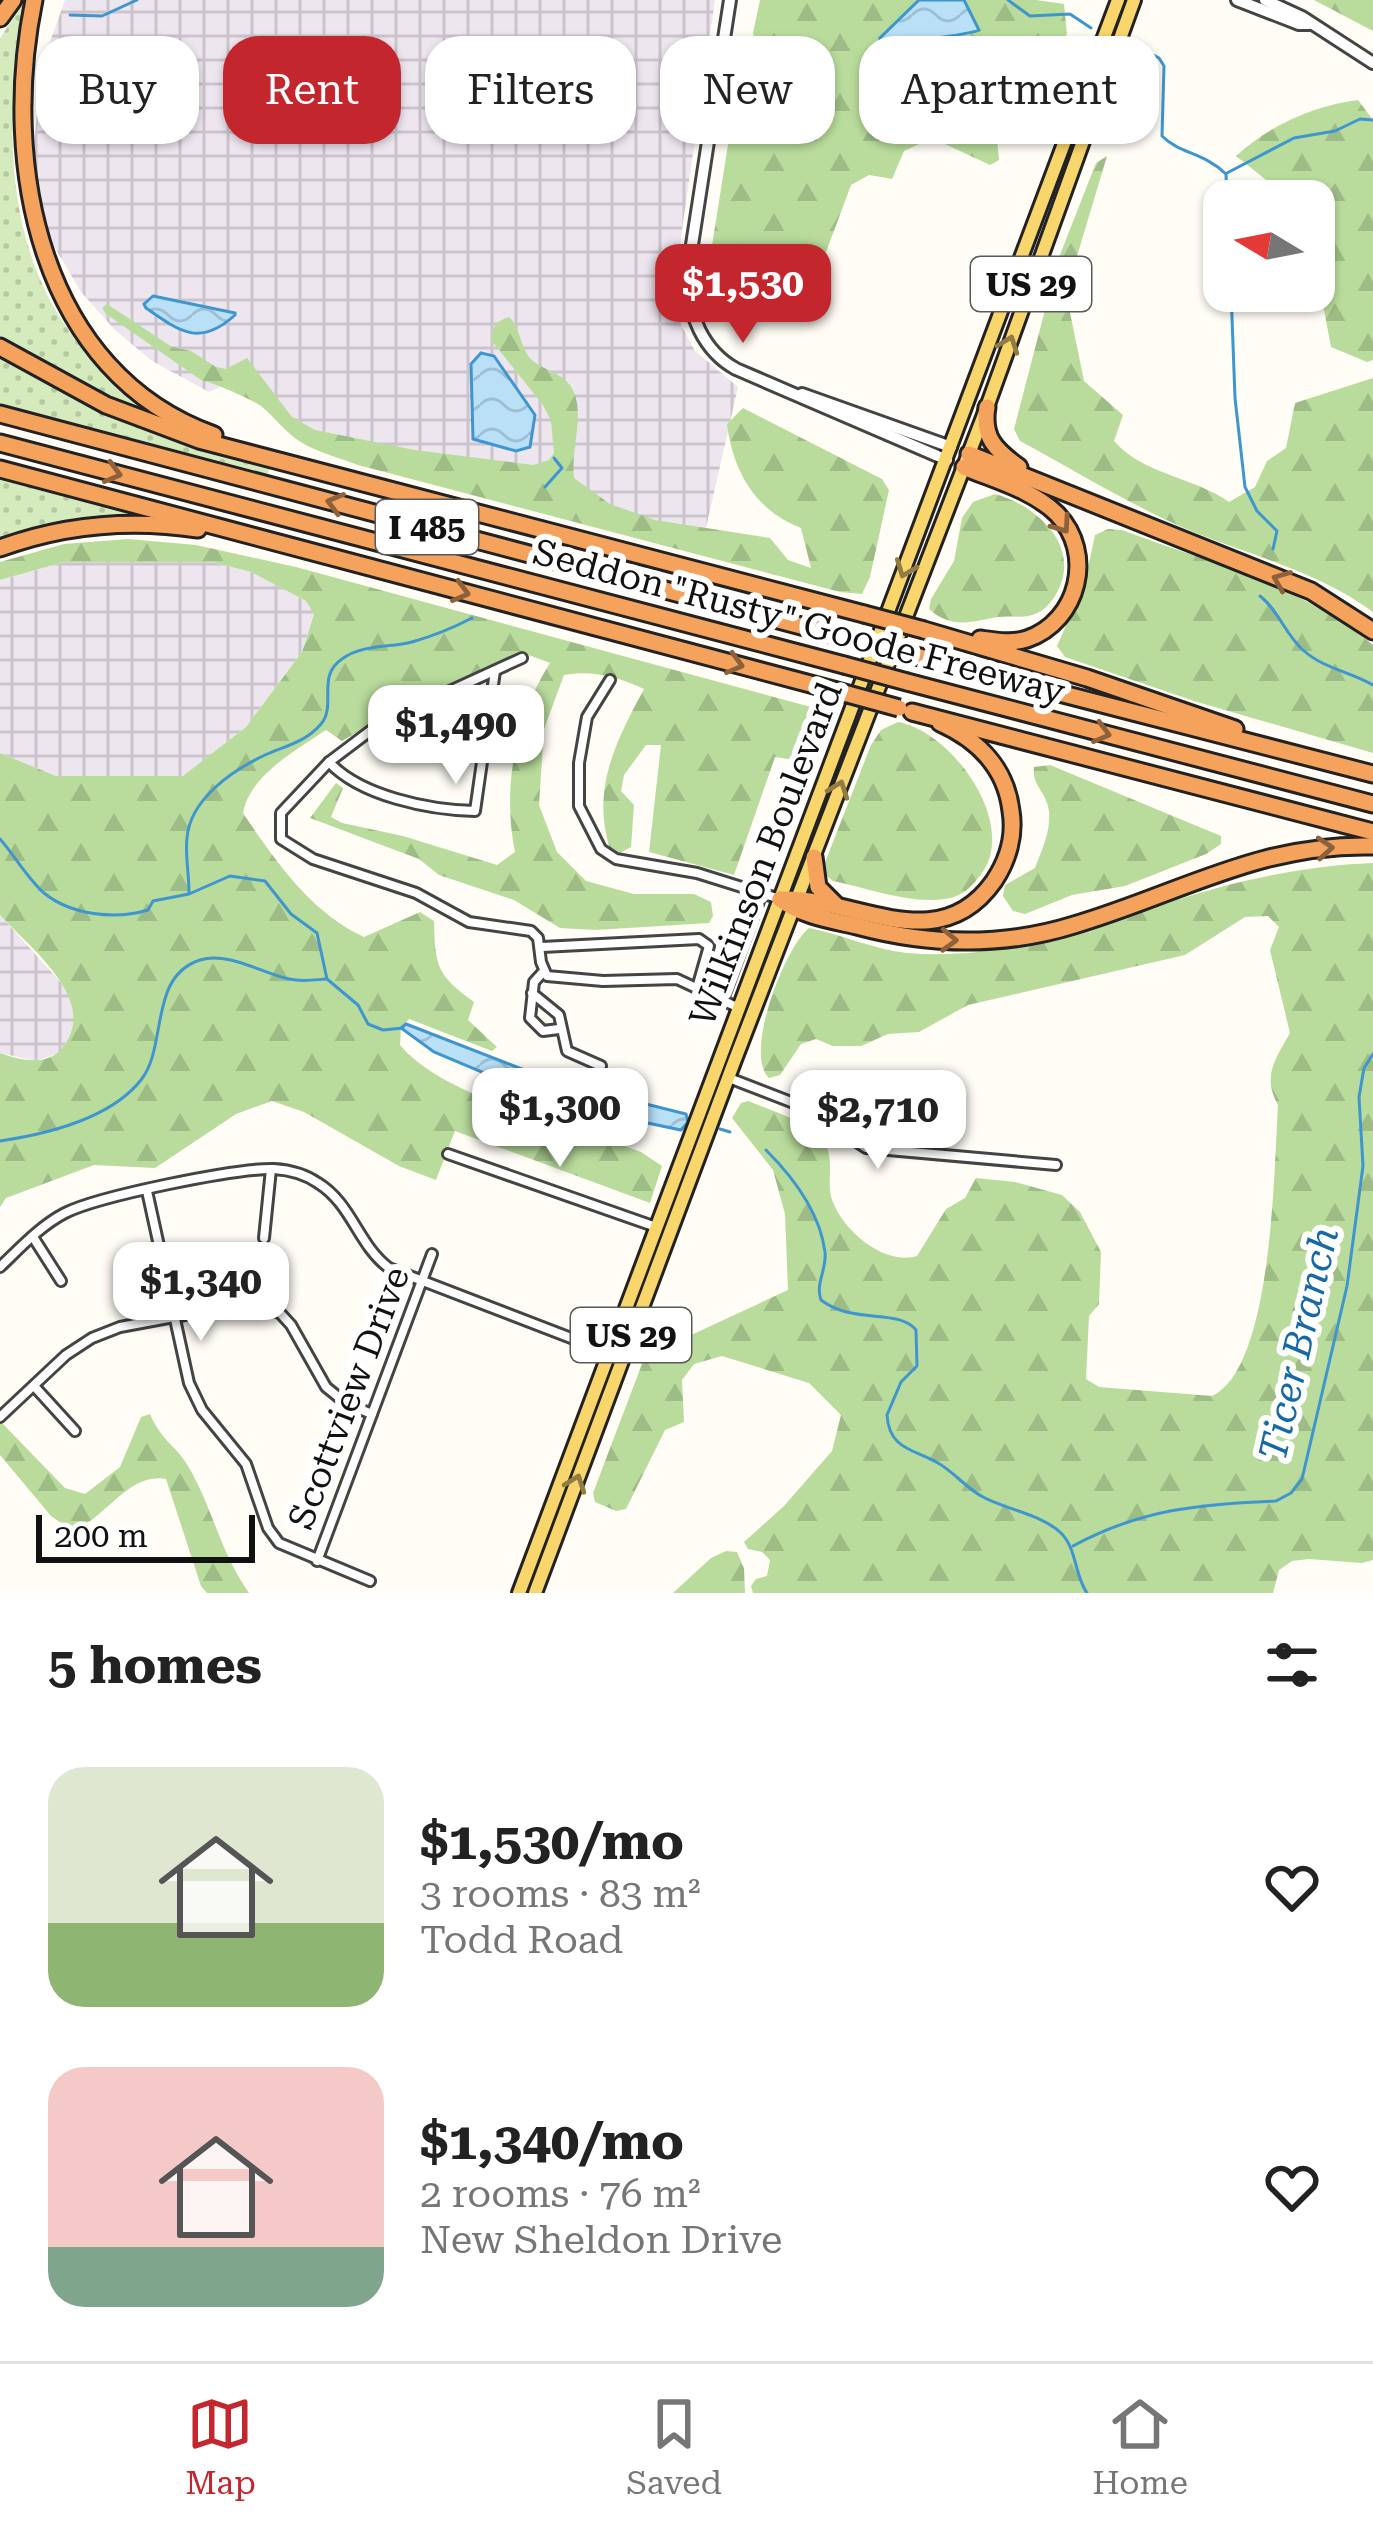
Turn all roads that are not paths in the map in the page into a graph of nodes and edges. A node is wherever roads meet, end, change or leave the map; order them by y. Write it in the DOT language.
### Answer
graph roads {
  1 [pos="13,0"];
  2 [pos="34,0"];
  3 [pos="730,0"];
  4 [pos="1118,0"];
  5 [pos="1134,0"];
  6 [pos="1237,0"];
  7 [pos="1264,0"];
  8 [pos="0,18"];
  9 [pos="1309,23"];
  10 [pos="1373,63"];
  11 [pos="7,142"];
  12 [pos="12,188"];
  13 [pos="0,347"];
  14 [pos="987,406"];
  15 [pos="0,414"];
  16 [pos="0,443"];
  17 [pos="949,453"];
  18 [pos="265,458"];
  19 [pos="966,460"];
  20 [pos="0,469"];
  21 [pos="1036,479"];
  22 [pos="266,541"];
  23 [pos="0,548"];
  24 [pos="924,630"];
  25 [pos="1373,631"];
  26 [pos="522,658"];
  27 [pos="495,671"];
  28 [pos="610,680"];
  29 [pos="906,710"];
  30 [pos="328,762"];
  31 [pos="1328,762"];
  32 [pos="1373,774"];
  33 [pos="1373,805"];
  34 [pos="1373,832"];
  35 [pos="1373,847"];
  36 [pos="814,857"];
  37 [pos="762,893"];
  38 [pos="791,902"];
  39 [pos="844,909"];
  40 [pos="765,941"];
  41 [pos="542,947"];
  42 [pos="544,971"];
  43 [pos="697,988"];
  44 [pos="532,993"];
  45 [pos="722,1002"];
  46 [pos="740,1008"];
  47 [pos="560,1030"];
  48 [pos="601,1066"];
  49 [pos="728,1077"];
  50 [pos="448,1154"];
  51 [pos="1056,1166"];
  52 [pos="271,1169"];
  53 [pos="147,1191"];
  54 [pos="657,1227"];
  55 [pos="33,1237"];
  56 [pos="264,1238"];
  57 [pos="432,1254"];
  58 [pos="0,1267"];
  59 [pos="648,1273"];
  60 [pos="61,1281"];
  61 [pos="422,1283"];
  62 [pos="173,1317"];
  63 [pos="610,1353"];
  64 [pos="34,1386"];
  65 [pos="372,1414"];
  66 [pos="0,1417"];
  67 [pos="75,1431"];
  68 [pos="317,1561"];
  69 [pos="370,1580"];
  70 [pos="518,1593"];
  71 [pos="535,1593"];
  1 -- 8 [label="highway"];
  2 -- 11 [label="highway"];
  3 -- 17 [label="street"];
  4 -- 17 [label="main road, Wilkinson Boulevard / US 29"];
  14 -- 5 [label="main road, Wilkinson Boulevard / US 29, one-way"];
  6 -- 9 [label="street"];
  7 -- 9 [label="street"];
  9 -- 10 [label="street"];
  12 -- 18 [label="highway"];
  13 -- 18 [label="highway"];
  14 -- 19 [label="main road, Wilkinson Boulevard / US 29"];
  14 -- 21 [label="highway"];
  31 -- 15 [label="highway, Seddon \"Rusty\" Goode Freeway / I 485, one-way, bridge"];
  16 -- 33 [label="highway, Seddon \"Rusty\" Goode Freeway / I 485, one-way, bridge"];
  17 -- 19 [label="main road"];
  17 -- 38 [label="main road, Wilkinson Boulevard / US 29, one-way"];
  18 -- 24 [label="highway, bridge"];
  19 -- 21 [label="highway"];
  19 -- 24 [label="highway, one-way"];
  36 -- 19 [label="main road, Wilkinson Boulevard / US 29, one-way"];
  20 -- 22 [label="highway"];
  25 -- 21 [label="highway, one-way"];
  22 -- 23 [label="highway"];
  22 -- 29 [label="highway, one-way, bridge"];
  24 -- 31 [label="highway"];
  26 -- 27 [label="street"];
  27 -- 30 [label="street"];
  27 -- 30 [label="street"];
  28 -- 37 [label="street"];
  29 -- 34 [label="highway"];
  29 -- 39 [label="highway"];
  30 -- 41 [label="street"];
  31 -- 32 [label="highway, Seddon \"Rusty\" Goode Freeway / I 485"];
  38 -- 35 [label="highway, one-way"];
  36 -- 38 [label="main road, Wilkinson Boulevard / US 29"];
  36 -- 39 [label="highway"];
  37 -- 38 [label="street"];
  37 -- 45 [label="street"];
  38 -- 39 [label="highway"];
  38 -- 40 [label="main road, Wilkinson Boulevard / US 29"];
  38 -- 49 [label="main road, Wilkinson Boulevard / US 29"];
  40 -- 46 [label="main road, Wilkinson Boulevard / US 29"];
  40 -- 49 [label="main road"];
  41 -- 42 [label="street"];
  41 -- 43 [label="street"];
  42 -- 43 [label="street"];
  42 -- 44 [label="street"];
  43 -- 45 [label="street"];
  44 -- 47 [label="street"];
  44 -- 47 [label="street"];
  45 -- 46 [label="street"];
  46 -- 54 [label="main road, Wilkinson Boulevard / US 29"];
  47 -- 48 [label="street"];
  49 -- 51 [label="street"];
  49 -- 59 [label="main road, Wilkinson Boulevard / US 29"];
  50 -- 54 [label="street"];
  52 -- 53 [label="street"];
  52 -- 56 [label="street"];
  52 -- 61 [label="street"];
  53 -- 55 [label="street"];
  53 -- 62 [label="street"];
  54 -- 59 [label="main road, Wilkinson Boulevard / US 29"];
  55 -- 58 [label="street"];
  55 -- 60 [label="street"];
  57 -- 61 [label="street, Scottview Drive"];
  59 -- 63 [label="main road, Wilkinson Boulevard / US 29"];
  71 -- 59 [label="main road, Wilkinson Boulevard / US 29, one-way"];
  61 -- 63 [label="street"];
  61 -- 65 [label="street, Scottview Drive"];
  62 -- 64 [label="street"];
  62 -- 65 [label="street"];
  62 -- 68 [label="street"];
  63 -- 70 [label="main road, Wilkinson Boulevard / US 29"];
  64 -- 66 [label="street"];
  64 -- 67 [label="street"];
  65 -- 68 [label="street, Scottview Drive"];
  68 -- 69 [label="street"];
}
